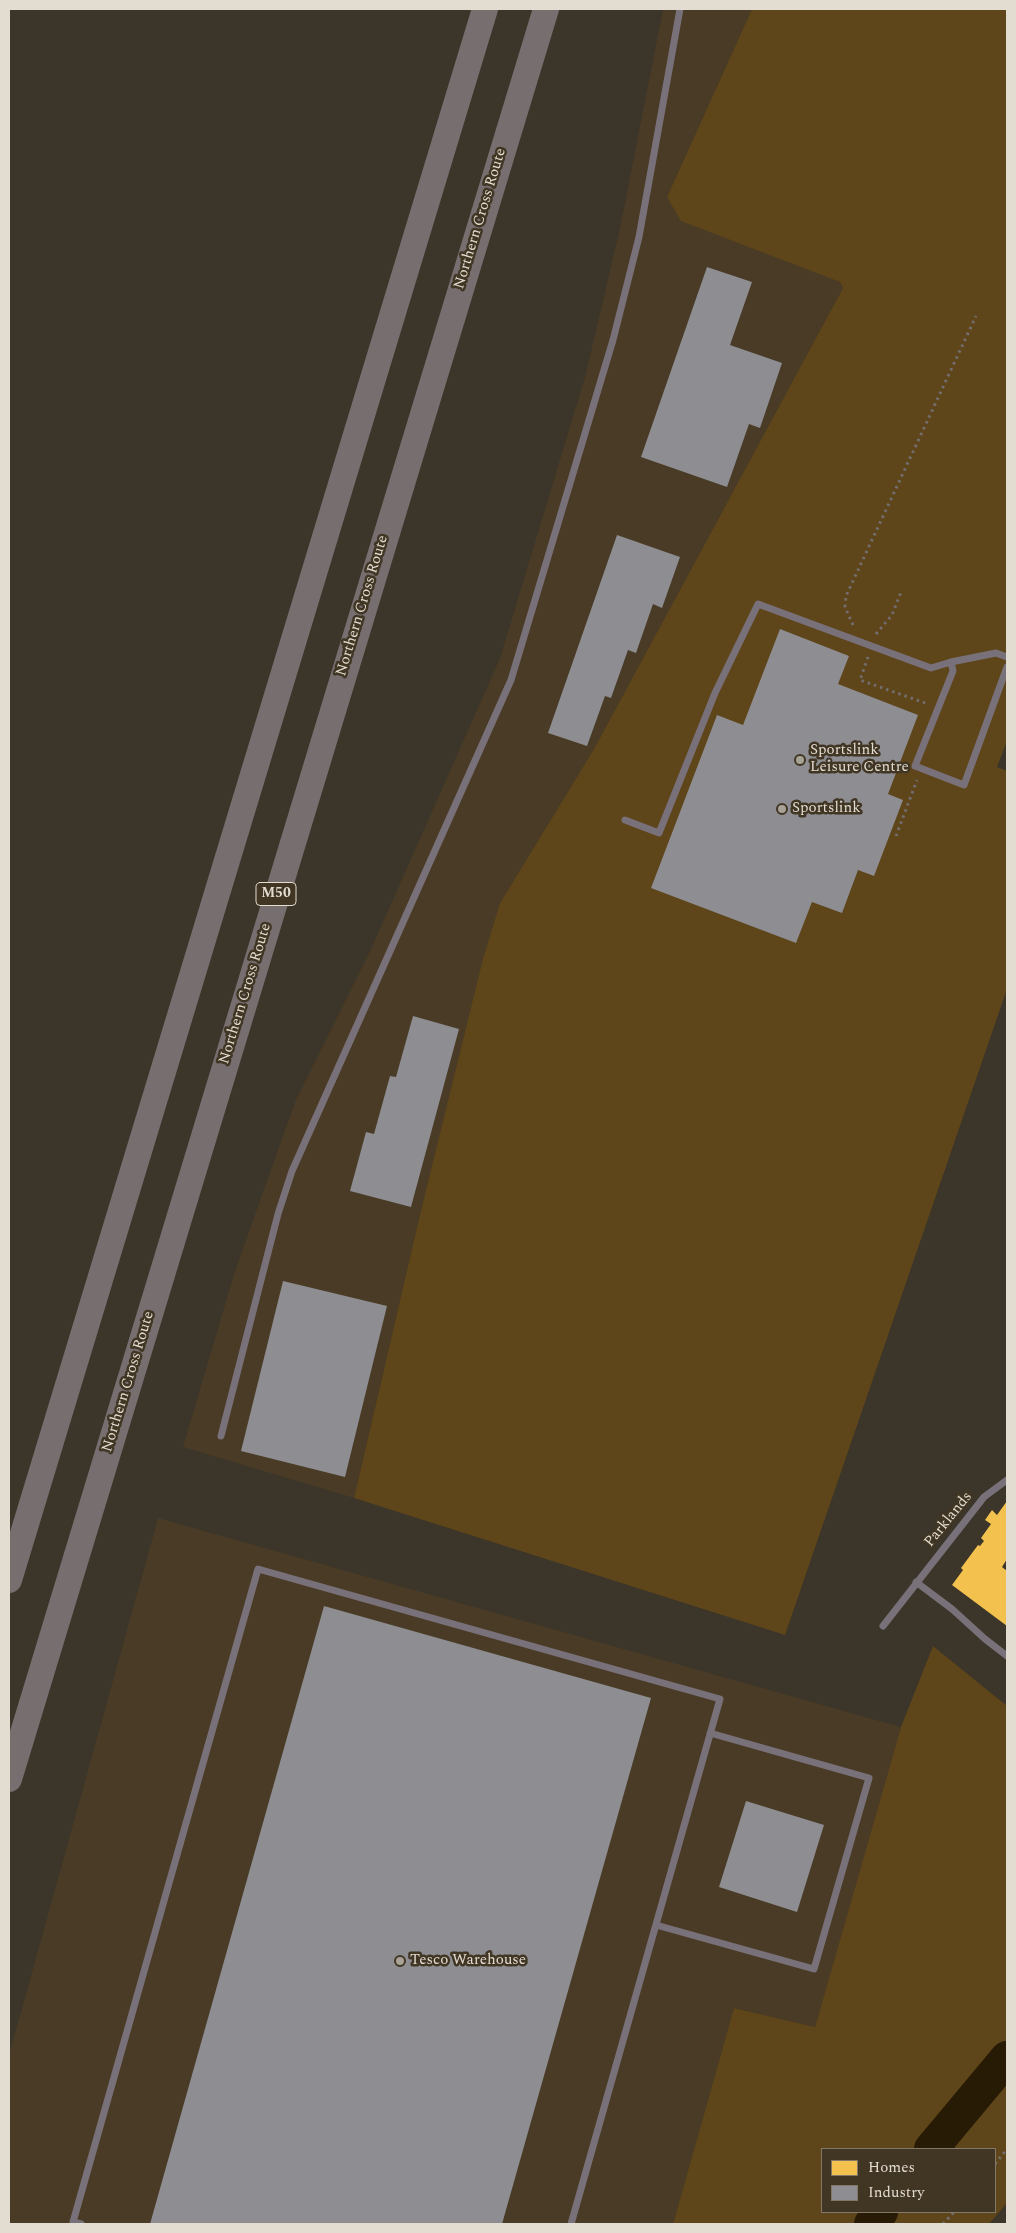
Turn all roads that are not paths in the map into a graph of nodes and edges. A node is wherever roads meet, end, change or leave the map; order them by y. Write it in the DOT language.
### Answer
graph roads {
  1 [pos="485,9"];
  2 [pos="546,9"];
  3 [pos="680,9"];
  4 [pos="1007,656"];
  5 [pos="951,662"];
  6 [pos="1007,667"];
  7 [pos="625,820"];
  8 [pos="220,1436"];
  9 [pos="1007,1480"];
  10 [pos="9,1580"];
  11 [pos="916,1582"];
  12 [pos="883,1626"];
  13 [pos="1007,1656"];
  14 [pos="710,1733"];
  15 [pos="9,1779"];
  16 [pos="656,1925"];
  17 [pos="81,2224"];
  18 [pos="570,2224"];
  1 -- 10 [label="highway"];
  2 -- 15 [label="highway, Northern Cross Route / M50"];
  3 -- 8 [label="lane"];
  4 -- 5 [label="lane"];
  5 -- 6 [label="lane"];
  5 -- 7 [label="lane"];
  9 -- 11 [label="lane, Parklands"];
  11 -- 12 [label="lane, Parklands"];
  11 -- 13 [label="lane"];
  14 -- 16 [label="lane"];
  14 -- 16 [label="lane"];
  14 -- 17 [label="lane"];
  16 -- 18 [label="lane"];
}
